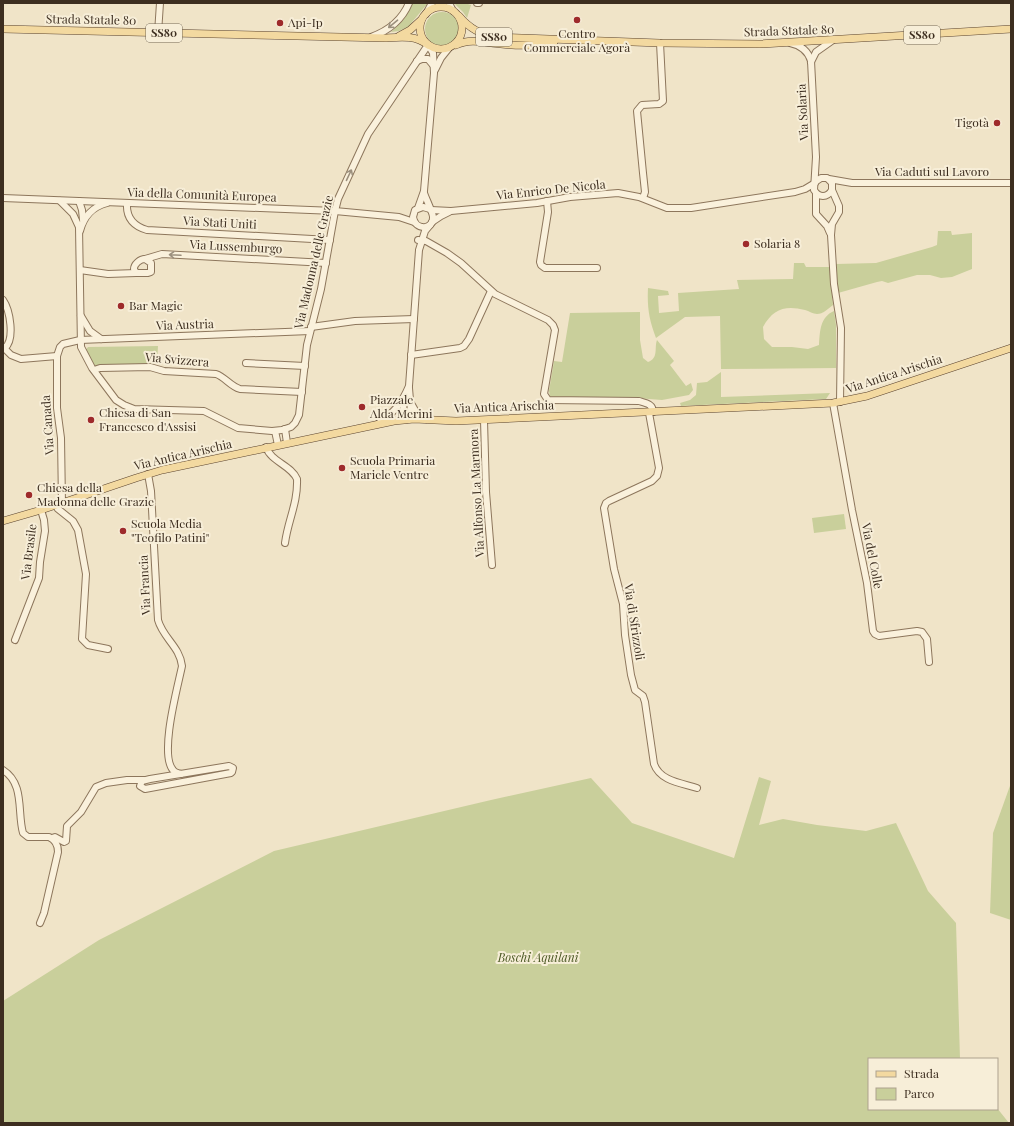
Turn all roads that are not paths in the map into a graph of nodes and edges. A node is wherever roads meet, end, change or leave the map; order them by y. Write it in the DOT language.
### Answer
graph roads {
  1 [pos="160,3"];
  2 [pos="409,3"];
  3 [pos="432,3"];
  4 [pos="449,3"];
  5 [pos="453,11"];
  6 [pos="424,16"];
  7 [pos="459,16"];
  8 [pos="3,29"];
  9 [pos="1011,29"];
  10 [pos="158,33"];
  11 [pos="395,37"];
  12 [pos="371,38"];
  13 [pos="568,40"];
  14 [pos="833,40"];
  15 [pos="660,43"];
  16 [pos="788,43"];
  17 [pos="428,45"];
  18 [pos="450,48"];
  19 [pos="417,61"];
  20 [pos="433,65"];
  21 [pos="811,66"];
  22 [pos="434,73"];
  23 [pos="816,157"];
  24 [pos="828,179"];
  25 [pos="815,183"];
  26 [pos="852,183"];
  27 [pos="1011,183"];
  28 [pos="832,189"];
  29 [pos="424,191"];
  30 [pos="795,192"];
  31 [pos="816,193"];
  32 [pos="3,198"];
  33 [pos="643,198"];
  34 [pos="60,201"];
  35 [pos="79,201"];
  36 [pos="547,201"];
  37 [pos="110,202"];
  38 [pos="127,203"];
  39 [pos="417,209"];
  40 [pos="430,210"];
  41 [pos="335,211"];
  42 [pos="451,211"];
  43 [pos="399,217"];
  44 [pos="820,219"];
  45 [pos="834,220"];
  46 [pos="80,221"];
  47 [pos="431,224"];
  48 [pos="417,232"];
  49 [pos="831,235"];
  50 [pos="330,240"];
  51 [pos="145,259"];
  52 [pos="326,263"];
  53 [pos="597,268"];
  54 [pos="135,269"];
  55 [pos="80,270"];
  56 [pos="491,291"];
  57 [pos="3,300"];
  58 [pos="80,315"];
  59 [pos="414,319"];
  60 [pos="310,329"];
  61 [pos="101,339"];
  62 [pos="80,340"];
  63 [pos="61,345"];
  64 [pos="4,348"];
  65 [pos="1011,348"];
  66 [pos="411,355"];
  67 [pos="57,356"];
  68 [pos="246,364"];
  69 [pos="305,366"];
  70 [pos="94,370"];
  71 [pos="302,392"];
  72 [pos="407,398"];
  73 [pos="836,403"];
  74 [pos="651,412"];
  75 [pos="407,419"];
  76 [pos="427,419"];
  77 [pos="484,420"];
  78 [pos="377,424"];
  79 [pos="285,429"];
  80 [pos="276,431"];
  81 [pos="287,443"];
  82 [pos="278,444"];
  83 [pos="266,447"];
  84 [pos="148,474"];
  85 [pos="59,505"];
  86 [pos="42,510"];
  87 [pos="3,521"];
  88 [pos="285,543"];
  89 [pos="492,565"];
  90 [pos="15,640"];
  91 [pos="108,649"];
  92 [pos="929,662"];
  93 [pos="169,759"];
  94 [pos="3,770"];
  95 [pos="181,774"];
  96 [pos="158,777"];
  97 [pos="127,780"];
  98 [pos="144,780"];
  99 [pos="140,786"];
  100 [pos="697,788"];
  101 [pos="52,838"];
  102 [pos="40,923"];
  1 -- 10 [label="street"];
  2 -- 12 [label="street, one-way"];
  3 -- 6 [label="street"];
  4 -- 5 [label="street"];
  5 -- 6 [label="main road, SS80"];
  5 -- 7 [label="main road, SS80"];
  6 -- 11 [label="main road, Strada Statale 80 / SS80"];
  6 -- 17 [label="main road"];
  7 -- 13 [label="main road, Strada Statale 80 / SS80"];
  7 -- 18 [label="main road, SS80"];
  8 -- 10 [label="main road, Strada Statale 80 / SS80"];
  9 -- 14 [label="main road, Strada Statale 80 / SS80"];
  10 -- 12 [label="main road, Strada Statale 80 / SS80"];
  11 -- 12 [label="main road, Strada Statale 80 / SS80"];
  11 -- 17 [label="main road, Strada Statale 80 / SS80"];
  13 -- 15 [label="main road, Strada Statale 80 / SS80"];
  13 -- 18 [label="main road, Strada Statale 80 / SS80"];
  14 -- 16 [label="main road, Strada Statale 80 / SS80"];
  14 -- 21 [label="street, Via Solaria"];
  15 -- 16 [label="main road, Strada Statale 80 / SS80"];
  15 -- 33 [label="street"];
  16 -- 21 [label="street, Via Solaria"];
  17 -- 18 [label="main road, SS80"];
  17 -- 19 [label="street, Via Madonna delle Grazie"];
  17 -- 20 [label="street"];
  18 -- 22 [label="street"];
  19 -- 20 [label="street"];
  41 -- 19 [label="street, Via Madonna delle Grazie, one-way"];
  20 -- 22 [label="street"];
  21 -- 23 [label="street, Via Solaria"];
  22 -- 29 [label="street"];
  23 -- 24 [label="street, Via Solaria"];
  23 -- 25 [label="street, Via Solaria"];
  24 -- 25 [label="street"];
  24 -- 26 [label="street, Via Caduti sul Lavoro"];
  24 -- 28 [label="street"];
  25 -- 30 [label="street, Via Enrico De Nicola"];
  25 -- 31 [label="street"];
  26 -- 27 [label="street, Via Caduti sul Lavoro"];
  26 -- 28 [label="street, Via Caduti sul Lavoro"];
  28 -- 31 [label="street"];
  28 -- 45 [label="street"];
  29 -- 39 [label="street"];
  29 -- 40 [label="street"];
  30 -- 31 [label="street, Via Enrico De Nicola"];
  30 -- 33 [label="street, Via Enrico De Nicola"];
  31 -- 44 [label="street"];
  32 -- 34 [label="street, Via della Comunità Europea"];
  33 -- 36 [label="street, Via Enrico De Nicola"];
  34 -- 35 [label="street, Via della Comunità Europea"];
  34 -- 46 [label="street"];
  35 -- 37 [label="street, Via della Comunità Europea"];
  35 -- 46 [label="street"];
  36 -- 42 [label="street, Via Enrico De Nicola"];
  36 -- 53 [label="street"];
  37 -- 38 [label="street, Via della Comunità Europea"];
  37 -- 46 [label="street"];
  38 -- 41 [label="street, Via della Comunità Europea"];
  38 -- 50 [label="street, Via Stati Uniti"];
  39 -- 40 [label="street, Via Enrico De Nicola"];
  39 -- 43 [label="street, Via della Comunità Europea"];
  39 -- 48 [label="street"];
  40 -- 42 [label="street, Via Enrico De Nicola"];
  40 -- 47 [label="street"];
  41 -- 43 [label="street, Via della Comunità Europea"];
  41 -- 50 [label="street, Via Madonna delle Grazie"];
  42 -- 47 [label="street, Via Enrico De Nicola"];
  43 -- 48 [label="street, Via della Comunità Europea"];
  44 -- 45 [label="street"];
  44 -- 49 [label="street"];
  45 -- 49 [label="street"];
  46 -- 55 [label="street"];
  47 -- 48 [label="street"];
  47 -- 48 [label="street"];
  48 -- 56 [label="street"];
  48 -- 59 [label="street"];
  49 -- 73 [label="street"];
  50 -- 52 [label="street, Via Madonna delle Grazie"];
  52 -- 51 [label="street, Via Lussemburgo, one-way"];
  51 -- 54 [label="street, Via Lussemburgo"];
  51 -- 54 [label="street, Via Lussemburgo"];
  52 -- 60 [label="street, Via Madonna delle Grazie"];
  54 -- 55 [label="street, Via Lussemburgo"];
  55 -- 58 [label="street"];
  56 -- 66 [label="street"];
  56 -- 74 [label="street"];
  57 -- 64 [label="street"];
  58 -- 61 [label="street"];
  58 -- 62 [label="street"];
  59 -- 60 [label="street, Via Austria"];
  59 -- 66 [label="street"];
  60 -- 61 [label="street, Via Austria"];
  60 -- 69 [label="street, Via Madonna delle Grazie"];
  61 -- 62 [label="street, Via Austria"];
  62 -- 63 [label="street, Via Austria"];
  62 -- 70 [label="street"];
  63 -- 67 [label="street, Via Canada"];
  64 -- 67 [label="street"];
  65 -- 73 [label="main road, Via Antica Arischia"];
  66 -- 72 [label="street"];
  67 -- 85 [label="street, Via Canada"];
  68 -- 69 [label="street"];
  69 -- 71 [label="street, Via Madonna delle Grazie"];
  70 -- 71 [label="street, Via Svizzera"];
  70 -- 80 [label="street"];
  71 -- 79 [label="street, Via Madonna delle Grazie"];
  72 -- 75 [label="street"];
  72 -- 76 [label="street"];
  72 -- 78 [label="street"];
  73 -- 74 [label="main road, Via Antica Arischia"];
  73 -- 92 [label="street, Via del Colle"];
  74 -- 77 [label="main road, Via Antica Arischia"];
  74 -- 100 [label="street, Via di Sfrizzoli"];
  75 -- 76 [label="main road, Via Antica Arischia"];
  75 -- 78 [label="main road, Via Antica Arischia"];
  76 -- 77 [label="main road, Via Antica Arischia"];
  77 -- 89 [label="street, Via Alfonso La Marmora"];
  78 -- 81 [label="main road, Via Antica Arischia"];
  79 -- 80 [label="street"];
  79 -- 81 [label="street"];
  80 -- 82 [label="street"];
  81 -- 82 [label="main road, Via Antica Arischia"];
  82 -- 83 [label="main road, Via Antica Arischia"];
  83 -- 84 [label="main road, Via Antica Arischia"];
  83 -- 88 [label="street"];
  84 -- 85 [label="main road, Via Antica Arischia"];
  84 -- 93 [label="street, Via Francia"];
  85 -- 86 [label="main road, Via Antica Arischia"];
  85 -- 91 [label="street"];
  86 -- 87 [label="main road, Via Antica Arischia"];
  86 -- 90 [label="street, Via Brasile"];
  93 -- 95 [label="street"];
  93 -- 96 [label="street, Via Francia"];
  94 -- 101 [label="street"];
  95 -- 96 [label="street"];
  95 -- 99 [label="street"];
  96 -- 98 [label="street"];
  97 -- 98 [label="street"];
  97 -- 99 [label="street"];
  97 -- 101 [label="street"];
  98 -- 99 [label="street"];
  101 -- 102 [label="street"];
}
